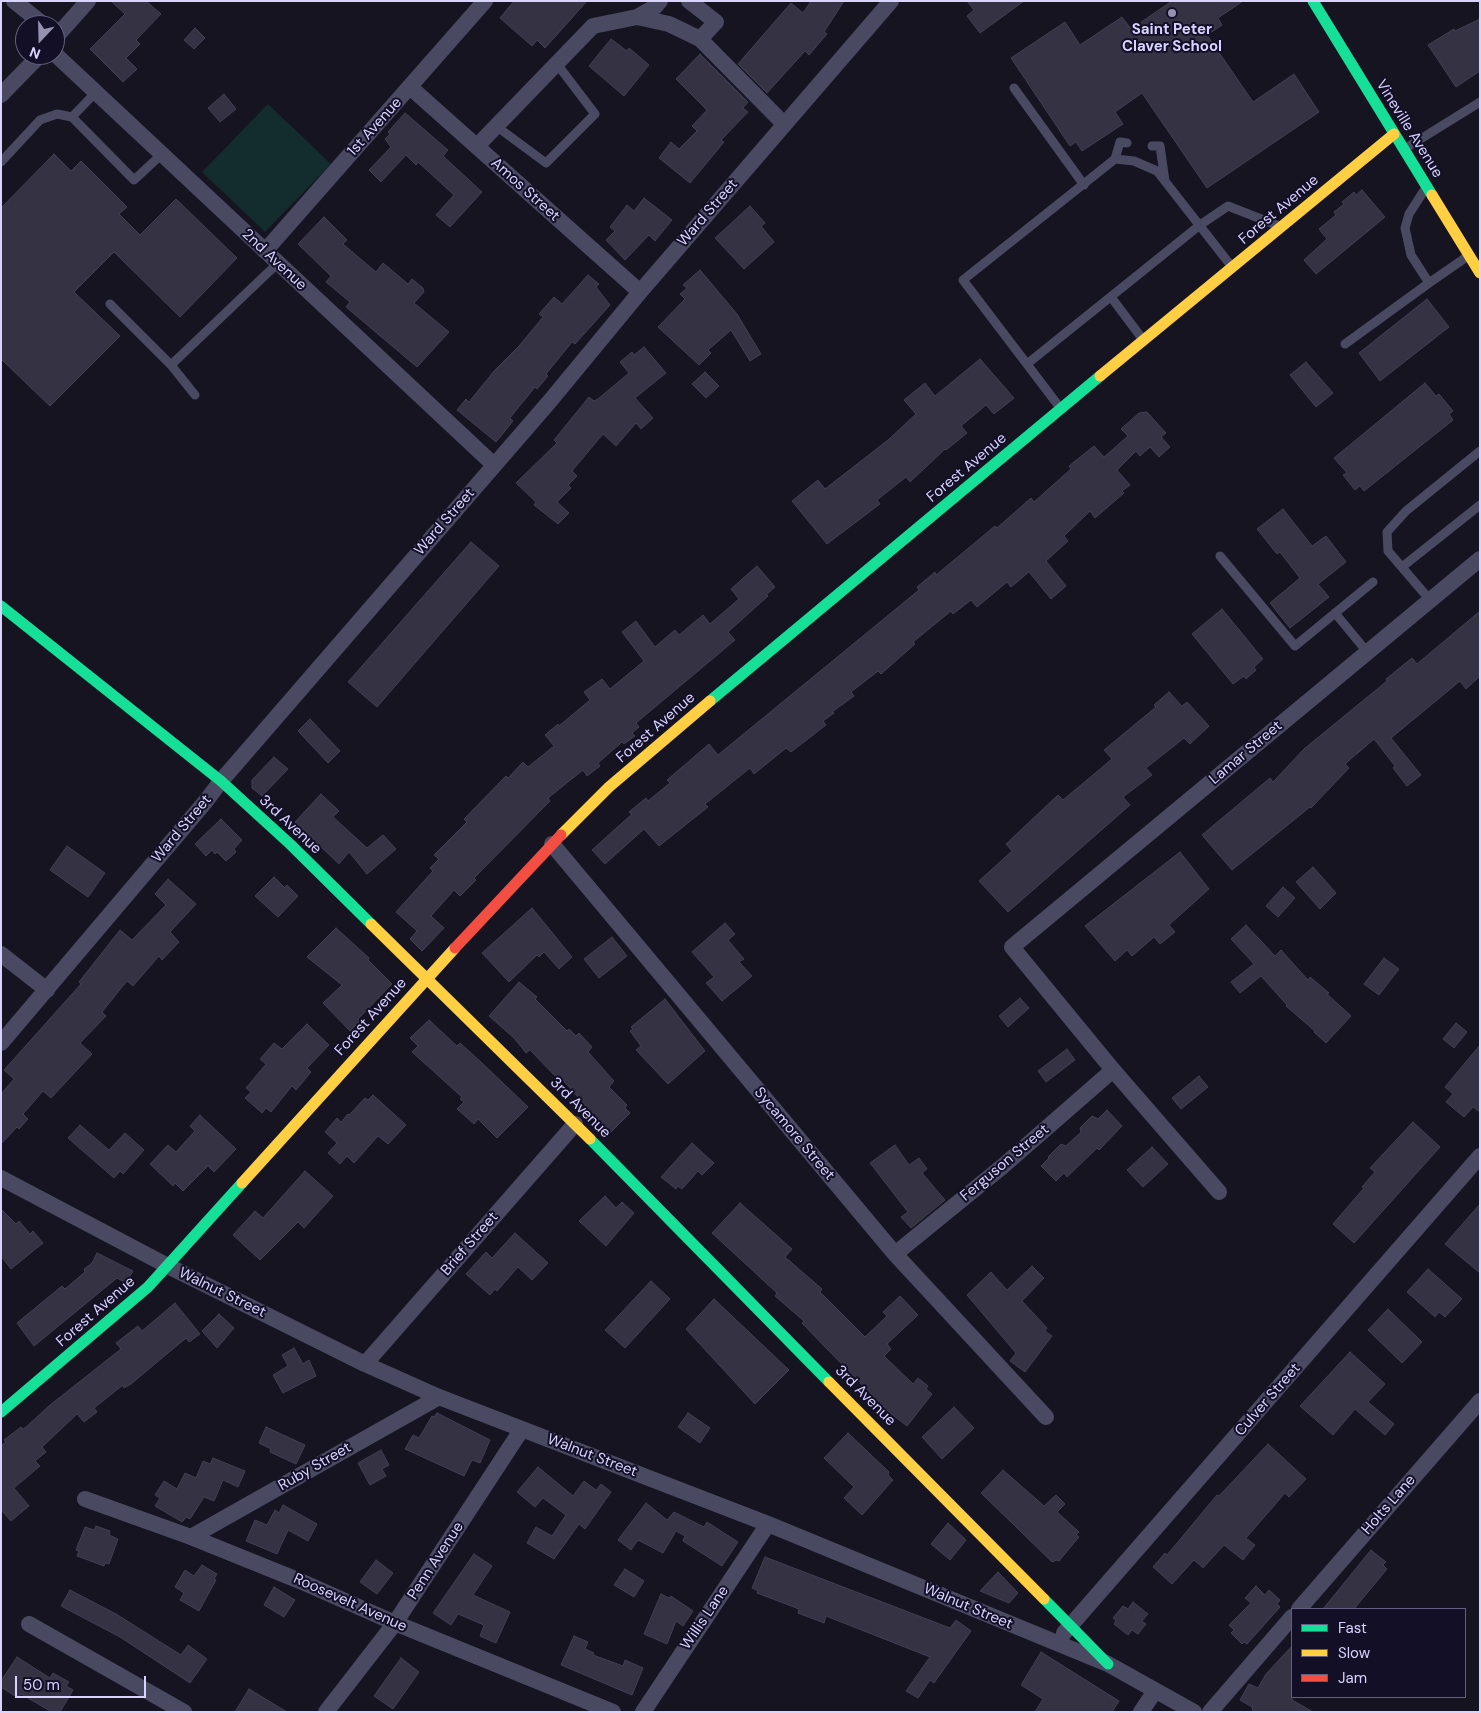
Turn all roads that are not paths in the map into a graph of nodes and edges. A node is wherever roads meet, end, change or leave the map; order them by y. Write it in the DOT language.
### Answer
graph roads {
  1 [pos="14,1"];
  2 [pos="88,1"];
  3 [pos="485,1"];
  4 [pos="660,1"];
  5 [pos="689,1"];
  6 [pos="891,1"];
  7 [pos="1313,1"];
  8 [pos="32,15"];
  9 [pos="637,16"];
  10 [pos="65,26"];
  11 [pos="700,39"];
  12 [pos="65,63"];
  13 [pos="556,64"];
  14 [pos="30,65"];
  15 [pos="410,87"];
  16 [pos="1014,88"];
  17 [pos="96,92"];
  18 [pos="1,95"];
  19 [pos="1480,102"];
  20 [pos="72,117"];
  21 [pos="784,124"];
  22 [pos="496,126"];
  23 [pos="1394,134"];
  24 [pos="1127,143"];
  25 [pos="477,146"];
  26 [pos="1152,146"];
  27 [pos="1403,150"];
  28 [pos="162,154"];
  29 [pos="1115,159"];
  30 [pos="1,162"];
  31 [pos="1166,182"];
  32 [pos="1084,186"];
  33 [pos="1426,186"];
  34 [pos="1200,225"];
  35 [pos="1281,227"];
  36 [pos="265,251"];
  37 [pos="1468,255"];
  38 [pos="278,263"];
  39 [pos="1233,267"];
  40 [pos="1480,273"];
  41 [pos="1429,282"];
  42 [pos="640,292"];
  43 [pos="1111,297"];
  44 [pos="110,304"];
  45 [pos="1144,341"];
  46 [pos="1345,344"];
  47 [pos="1027,364"];
  48 [pos="171,365"];
  49 [pos="195,395"];
  50 [pos="1061,409"];
  51 [pos="1480,451"];
  52 [pos="494,466"];
  53 [pos="1480,505"];
  54 [pos="1220,556"];
  55 [pos="1480,559"];
  56 [pos="1402,567"];
  57 [pos="1373,582"];
  58 [pos="1430,600"];
  59 [pos="1,606"];
  60 [pos="1336,613"];
  61 [pos="1368,653"];
  62 [pos="221,780"];
  63 [pos="552,844"];
  64 [pos="1,954"];
  65 [pos="427,978"];
  66 [pos="47,990"];
  67 [pos="1,1043"];
  68 [pos="1113,1070"];
  69 [pos="575,1124"];
  70 [pos="1480,1156"];
  71 [pos="1,1178"];
  72 [pos="1219,1192"];
  73 [pos="895,1254"];
  74 [pos="166,1265"];
  75 [pos="365,1364"];
  76 [pos="439,1397"];
  77 [pos="1480,1401"];
  78 [pos="1,1412"];
  79 [pos="1046,1416"];
  80 [pos="522,1429"];
  81 [pos="85,1499"];
  82 [pos="768,1524"];
  83 [pos="191,1537"];
  84 [pos="1300,1608"];
  85 [pos="1291,1618"];
  86 [pos="395,1623"];
  87 [pos="29,1624"];
  88 [pos="1070,1626"];
  89 [pos="1055,1642"];
  90 [pos="1108,1664"];
  91 [pos="1155,1691"];
  92 [pos="184,1712"];
  93 [pos="326,1712"];
  94 [pos="613,1712"];
  95 [pos="643,1712"];
  96 [pos="1141,1712"];
  97 [pos="1194,1712"];
  98 [pos="1210,1712"];
  1 -- 8 [label="street"];
  2 -- 10 [label="street"];
  3 -- 15 [label="street, 1st Avenue"];
  4 -- 9 [label="street"];
  5 -- 11 [label="street"];
  6 -- 21 [label="street, Ward Street"];
  7 -- 23 [label="street, Vineville Avenue"];
  9 -- 11 [label="street"];
  9 -- 13 [label="street"];
  11 -- 21 [label="street"];
  12 -- 17 [label="street, 2nd Avenue"];
  13 -- 22 [label="street"];
  13 -- 22 [label="lane"];
  14 -- 18 [label="street"];
  15 -- 25 [label="street, Amos Street"];
  15 -- 36 [label="street, 1st Avenue"];
  16 -- 32 [label="lane"];
  17 -- 20 [label="lane"];
  17 -- 28 [label="street, 2nd Avenue"];
  19 -- 27 [label="lane"];
  20 -- 28 [label="lane"];
  20 -- 30 [label="lane"];
  21 -- 42 [label="street, Ward Street"];
  22 -- 25 [label="street"];
  23 -- 27 [label="street, Vineville Avenue"];
  23 -- 35 [label="street, Forest Avenue"];
  24 -- 29 [label="lane"];
  25 -- 42 [label="street, Amos Street"];
  26 -- 31 [label="lane"];
  27 -- 33 [label="street, Vineville Avenue"];
  28 -- 36 [label="street, 2nd Avenue"];
  29 -- 31 [label="lane"];
  29 -- 32 [label="lane"];
  31 -- 34 [label="lane"];
  32 -- 47 [label="lane"];
  33 -- 37 [label="street, Vineville Avenue"];
  33 -- 41 [label="lane"];
  34 -- 35 [label="lane"];
  34 -- 39 [label="lane"];
  34 -- 43 [label="lane"];
  35 -- 39 [label="street, Forest Avenue"];
  36 -- 38 [label="street, 2nd Avenue"];
  37 -- 40 [label="street, Vineville Avenue"];
  37 -- 41 [label="lane"];
  38 -- 48 [label="lane"];
  38 -- 52 [label="street, 2nd Avenue"];
  39 -- 45 [label="street, Forest Avenue"];
  41 -- 46 [label="lane"];
  42 -- 52 [label="street, Ward Street"];
  43 -- 45 [label="lane"];
  43 -- 47 [label="lane"];
  44 -- 48 [label="lane"];
  45 -- 50 [label="street, Forest Avenue"];
  47 -- 50 [label="lane"];
  48 -- 49 [label="lane"];
  50 -- 63 [label="street, Forest Avenue"];
  51 -- 56 [label="lane"];
  52 -- 62 [label="street, Ward Street"];
  53 -- 56 [label="lane"];
  54 -- 60 [label="lane"];
  55 -- 58 [label="street, Lamar Street"];
  56 -- 58 [label="lane"];
  57 -- 60 [label="lane"];
  58 -- 61 [label="street, Lamar Street"];
  59 -- 62 [label="street, 3rd Avenue"];
  60 -- 61 [label="lane"];
  61 -- 68 [label="street, Lamar Street"];
  62 -- 65 [label="street, 3rd Avenue"];
  62 -- 66 [label="street, Ward Street"];
  63 -- 65 [label="street, Forest Avenue"];
  63 -- 73 [label="street, Sycamore Street"];
  64 -- 66 [label="street"];
  65 -- 69 [label="street, 3rd Avenue"];
  65 -- 74 [label="street, Forest Avenue"];
  66 -- 67 [label="street, Ward Street"];
  68 -- 72 [label="street"];
  68 -- 73 [label="street, Ferguson Street"];
  69 -- 75 [label="street, Brief Street"];
  69 -- 88 [label="street, 3rd Avenue"];
  70 -- 88 [label="street, Culver Street"];
  71 -- 74 [label="street, Walnut Street"];
  73 -- 79 [label="street, Sycamore Street"];
  74 -- 75 [label="street, Walnut Street"];
  74 -- 78 [label="street, Forest Avenue"];
  75 -- 76 [label="street, Walnut Street"];
  76 -- 80 [label="street, Walnut Street"];
  76 -- 83 [label="street, Ruby Street"];
  77 -- 84 [label="street, Holts Lane"];
  80 -- 82 [label="street, Walnut Street"];
  80 -- 86 [label="street, Penn Avenue"];
  81 -- 83 [label="street, Roosevelt Avenue"];
  82 -- 89 [label="street, Walnut Street"];
  82 -- 95 [label="street, Willis Lane"];
  83 -- 86 [label="street, Roosevelt Avenue"];
  85 -- 98 [label="street"];
  86 -- 93 [label="street, Penn Avenue"];
  86 -- 94 [label="street, Roosevelt Avenue"];
  87 -- 92 [label="street"];
  88 -- 89 [label="street, Culver Street"];
  88 -- 90 [label="street, 3rd Avenue"];
  89 -- 90 [label="street, Walnut Street"];
  90 -- 91 [label="street, Walnut Street"];
  91 -- 96 [label="street"];
  91 -- 97 [label="street, Walnut Street"];
}
